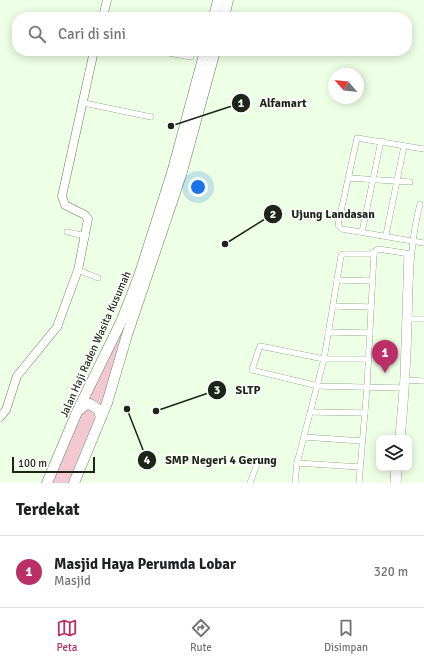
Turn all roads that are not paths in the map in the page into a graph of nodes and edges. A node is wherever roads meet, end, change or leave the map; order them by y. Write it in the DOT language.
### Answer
graph roads {
  1 [pos="107,0"];
  2 [pos="218,0"];
  3 [pos="228,0"];
  4 [pos="103,12"];
  5 [pos="215,12"];
  6 [pos="225,12"];
  7 [pos="93,56"];
  8 [pos="186,56"];
  9 [pos="204,56"];
  10 [pos="213,56"];
  11 [pos="191,57"];
  12 [pos="84,102"];
  13 [pos="151,117"];
  14 [pos="382,141"];
  15 [pos="404,146"];
  16 [pos="424,149"];
  17 [pos="177,174"];
  18 [pos="349,178"];
  19 [pos="372,179"];
  20 [pos="396,181"];
  21 [pos="410,182"];
  22 [pos="420,204"];
  23 [pos="67,232"];
  24 [pos="362,232"];
  25 [pos="386,235"];
  26 [pos="86,236"];
  27 [pos="411,240"];
  28 [pos="424,243"];
  29 [pos="374,254"];
  30 [pos="409,254"];
  31 [pos="78,270"];
  32 [pos="98,278"];
  33 [pos="337,280"];
  34 [pos="373,281"];
  35 [pos="333,306"];
  36 [pos="371,307"];
  37 [pos="407,318"];
  38 [pos="424,319"];
  39 [pos="328,332"];
  40 [pos="370,333"];
  41 [pos="324,359"];
  42 [pos="369,360"];
  43 [pos="405,380"];
  44 [pos="424,381"];
  45 [pos="318,386"];
  46 [pos="367,387"];
  47 [pos="402,388"];
  48 [pos="77,412"];
  49 [pos="312,412"];
  50 [pos="365,413"];
  51 [pos="0,417"];
  52 [pos="101,418"];
  53 [pos="398,435"];
  54 [pos="402,435"];
  55 [pos="304,437"];
  56 [pos="362,441"];
  57 [pos="272,462"];
  58 [pos="297,463"];
  59 [pos="360,467"];
  60 [pos="394,471"];
  61 [pos="399,471"];
  62 [pos="48,483"];
  63 [pos="74,483"];
  64 [pos="250,483"];
  65 [pos="295,483"];
  66 [pos="358,483"];
  67 [pos="393,483"];
  68 [pos="398,483"];
  1 -- 4 [label="street"];
  2 -- 5 [label="highway"];
  3 -- 6 [label="highway"];
  7 -- 12 [label="street"];
  8 -- 11 [label="street"];
  9 -- 17 [label="highway, Jalan Haji Raden Wasita Kusumah"];
  10 -- 17 [label="highway, Jalan Haji Raden Wasita Kusumah"];
  12 -- 13 [label="street"];
  12 -- 26 [label="street"];
  14 -- 15 [label="street"];
  14 -- 18 [label="street"];
  14 -- 19 [label="street"];
  15 -- 16 [label="street"];
  15 -- 20 [label="street"];
  17 -- 48 [label="highway, Jalan Haji Raden Wasita Kusumah"];
  17 -- 52 [label="highway, Jalan Haji Raden Wasita Kusumah"];
  18 -- 19 [label="street"];
  18 -- 24 [label="street"];
  19 -- 20 [label="street"];
  19 -- 24 [label="street"];
  20 -- 21 [label="street"];
  20 -- 25 [label="street"];
  22 -- 27 [label="street"];
  23 -- 26 [label="street"];
  24 -- 25 [label="street"];
  25 -- 27 [label="street"];
  26 -- 31 [label="street"];
  27 -- 28 [label="street"];
  27 -- 30 [label="street"];
  29 -- 30 [label="street"];
  29 -- 33 [label="street"];
  29 -- 34 [label="street"];
  30 -- 37 [label="street"];
  31 -- 32 [label="street"];
  31 -- 51 [label="street"];
  33 -- 34 [label="street"];
  33 -- 35 [label="street"];
  34 -- 36 [label="street"];
  35 -- 36 [label="street"];
  35 -- 39 [label="street"];
  36 -- 40 [label="street"];
  37 -- 38 [label="street"];
  37 -- 43 [label="street"];
  39 -- 40 [label="street"];
  39 -- 41 [label="street"];
  40 -- 42 [label="street"];
  41 -- 42 [label="street"];
  41 -- 45 [label="street"];
  41 -- 45 [label="street"];
  42 -- 46 [label="street"];
  43 -- 44 [label="street"];
  43 -- 47 [label="street"];
  43 -- 54 [label="street"];
  45 -- 46 [label="street"];
  45 -- 49 [label="street"];
  46 -- 47 [label="street"];
  46 -- 50 [label="street"];
  47 -- 53 [label="street"];
  48 -- 52 [label="highway"];
  48 -- 62 [label="highway, Jalan Haji Raden Wasita Kusumah"];
  49 -- 50 [label="street"];
  49 -- 55 [label="street"];
  50 -- 56 [label="street"];
  52 -- 63 [label="highway, Jalan Haji Raden Wasita Kusumah"];
  55 -- 56 [label="street"];
  55 -- 58 [label="street"];
  56 -- 59 [label="street"];
  57 -- 64 [label="street"];
  58 -- 59 [label="street"];
  58 -- 65 [label="street"];
  59 -- 66 [label="street"];
  60 -- 67 [label="street"];
  61 -- 68 [label="street"];
}
